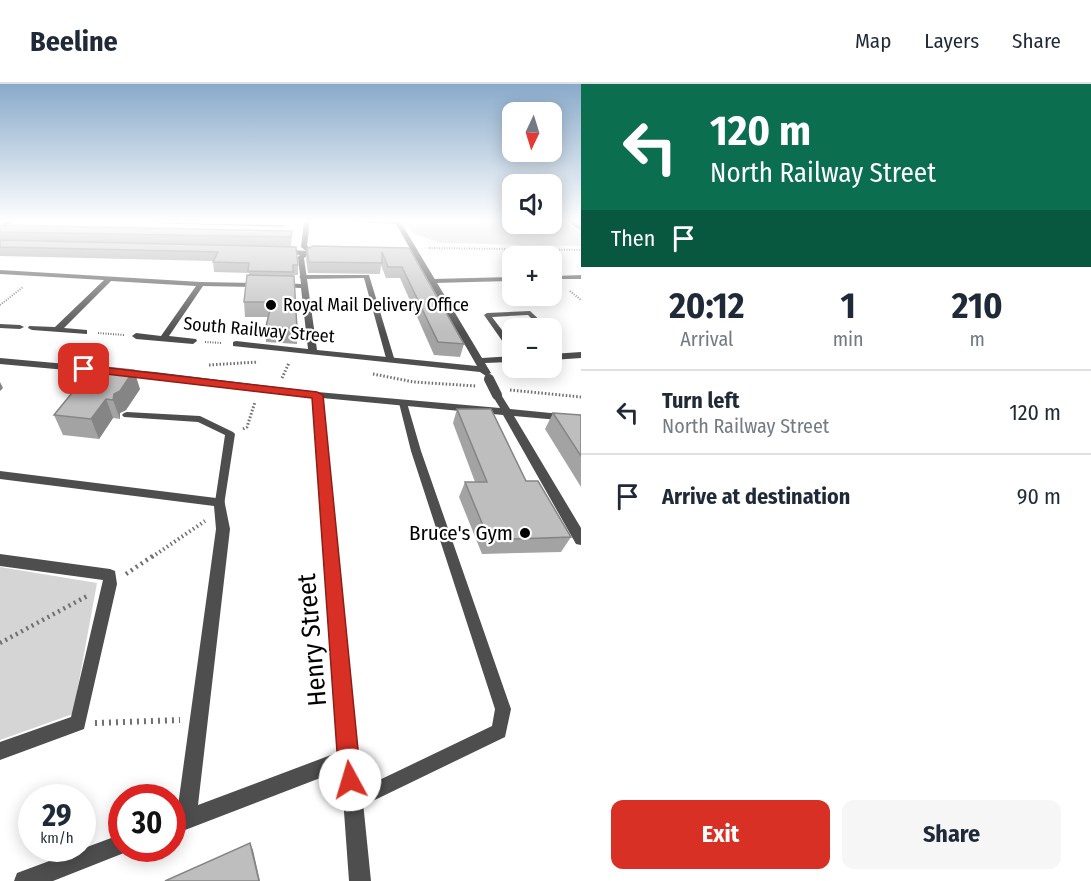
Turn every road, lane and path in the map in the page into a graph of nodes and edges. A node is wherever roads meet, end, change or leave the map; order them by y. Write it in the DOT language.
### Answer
graph roads {
  1 [pos="301,258"];
  2 [pos="420,258"];
  3 [pos="0,272"];
  4 [pos="40,274"];
  5 [pos="302,277"];
  6 [pos="581,277"];
  7 [pos="562,278"];
  8 [pos="109,279"];
  9 [pos="502,279"];
  10 [pos="433,281"];
  11 [pos="201,284"];
  12 [pos="303,286"];
  13 [pos="0,305"];
  14 [pos="535,318"];
  15 [pos="0,326"];
  16 [pos="20,327"];
  17 [pos="32,328"];
  18 [pos="57,330"];
  19 [pos="84,332"];
  20 [pos="502,335"];
  21 [pos="136,336"];
  22 [pos="163,339"];
  23 [pos="193,341"];
  24 [pos="236,344"];
  25 [pos="313,351"];
  26 [pos="581,355"];
  27 [pos="562,356"];
  28 [pos="390,358"];
  29 [pos="0,361"];
  30 [pos="279,361"];
  31 [pos="502,361"];
  32 [pos="267,362"];
  33 [pos="481,365"];
  34 [pos="198,366"];
  35 [pos="414,381"];
  36 [pos="279,385"];
  37 [pos="415,390"];
  38 [pos="317,395"];
  39 [pos="257,398"];
  40 [pos="403,403"];
  41 [pos="506,412"];
  42 [pos="127,415"];
  43 [pos="581,419"];
  44 [pos="230,434"];
  45 [pos="0,475"];
  46 [pos="220,502"];
  47 [pos="581,540"];
  48 [pos="0,560"];
  49 [pos="199,719"];
  50 [pos="78,723"];
  51 [pos="0,751"];
  52 [pos="348,758"];
  53 [pos="186,786"];
  54 [pos="352,802"];
  55 [pos="186,819"];
  56 [pos="108,849"];
  57 [pos="25,881"];
  58 [pos="360,881"];
  1 -- 5 [label="street"];
  2 -- 10 [label="street"];
  3 -- 4 [label="street"];
  4 -- 8 [label="street"];
  4 -- 13 [label="path"];
  5 -- 12 [label="street"];
  5 -- 28 [label="lane"];
  6 -- 7 [label="street"];
  8 -- 11 [label="street"];
  8 -- 18 [label="street"];
  9 -- 10 [label="lane"];
  10 -- 33 [label="street"];
  11 -- 12 [label="street"];
  11 -- 22 [label="street"];
  12 -- 25 [label="street"];
  14 -- 20 [label="lane"];
  15 -- 16 [label="street"];
  17 -- 18 [label="street"];
  18 -- 19 [label="street"];
  19 -- 21 [label="path"];
  21 -- 22 [label="street, South Railway Street"];
  22 -- 23 [label="street, South Railway Street"];
  23 -- 24 [label="path, South Railway Street"];
  24 -- 25 [label="street, South Railway Street"];
  25 -- 28 [label="street, South Railway Street"];
  26 -- 27 [label="street"];
  28 -- 33 [label="street, South Railway Street"];
  29 -- 38 [label="street"];
  30 -- 36 [label="path"];
  31 -- 33 [label="street, South Railway Street"];
  32 -- 34 [label="path"];
  33 -- 41 [label="street, bridge"];
  35 -- 37 [label="path"];
  38 -- 40 [label="street"];
  38 -- 52 [label="street, Henry Street"];
  39 -- 44 [label="path"];
  40 -- 41 [label="street"];
  40 -- 54 [label="lane"];
  41 -- 43 [label="street"];
  41 -- 47 [label="street"];
  42 -- 44 [label="lane"];
  44 -- 46 [label="lane"];
  45 -- 46 [label="street"];
  46 -- 49 [label="street"];
  48 -- 50 [label="street"];
  49 -- 50 [label="path"];
  49 -- 53 [label="street"];
  50 -- 51 [label="street"];
  52 -- 54 [label="street, Henry Street"];
  52 -- 55 [label="street"];
  54 -- 58 [label="street, Henry Street"];
  56 -- 57 [label="street"];
}
